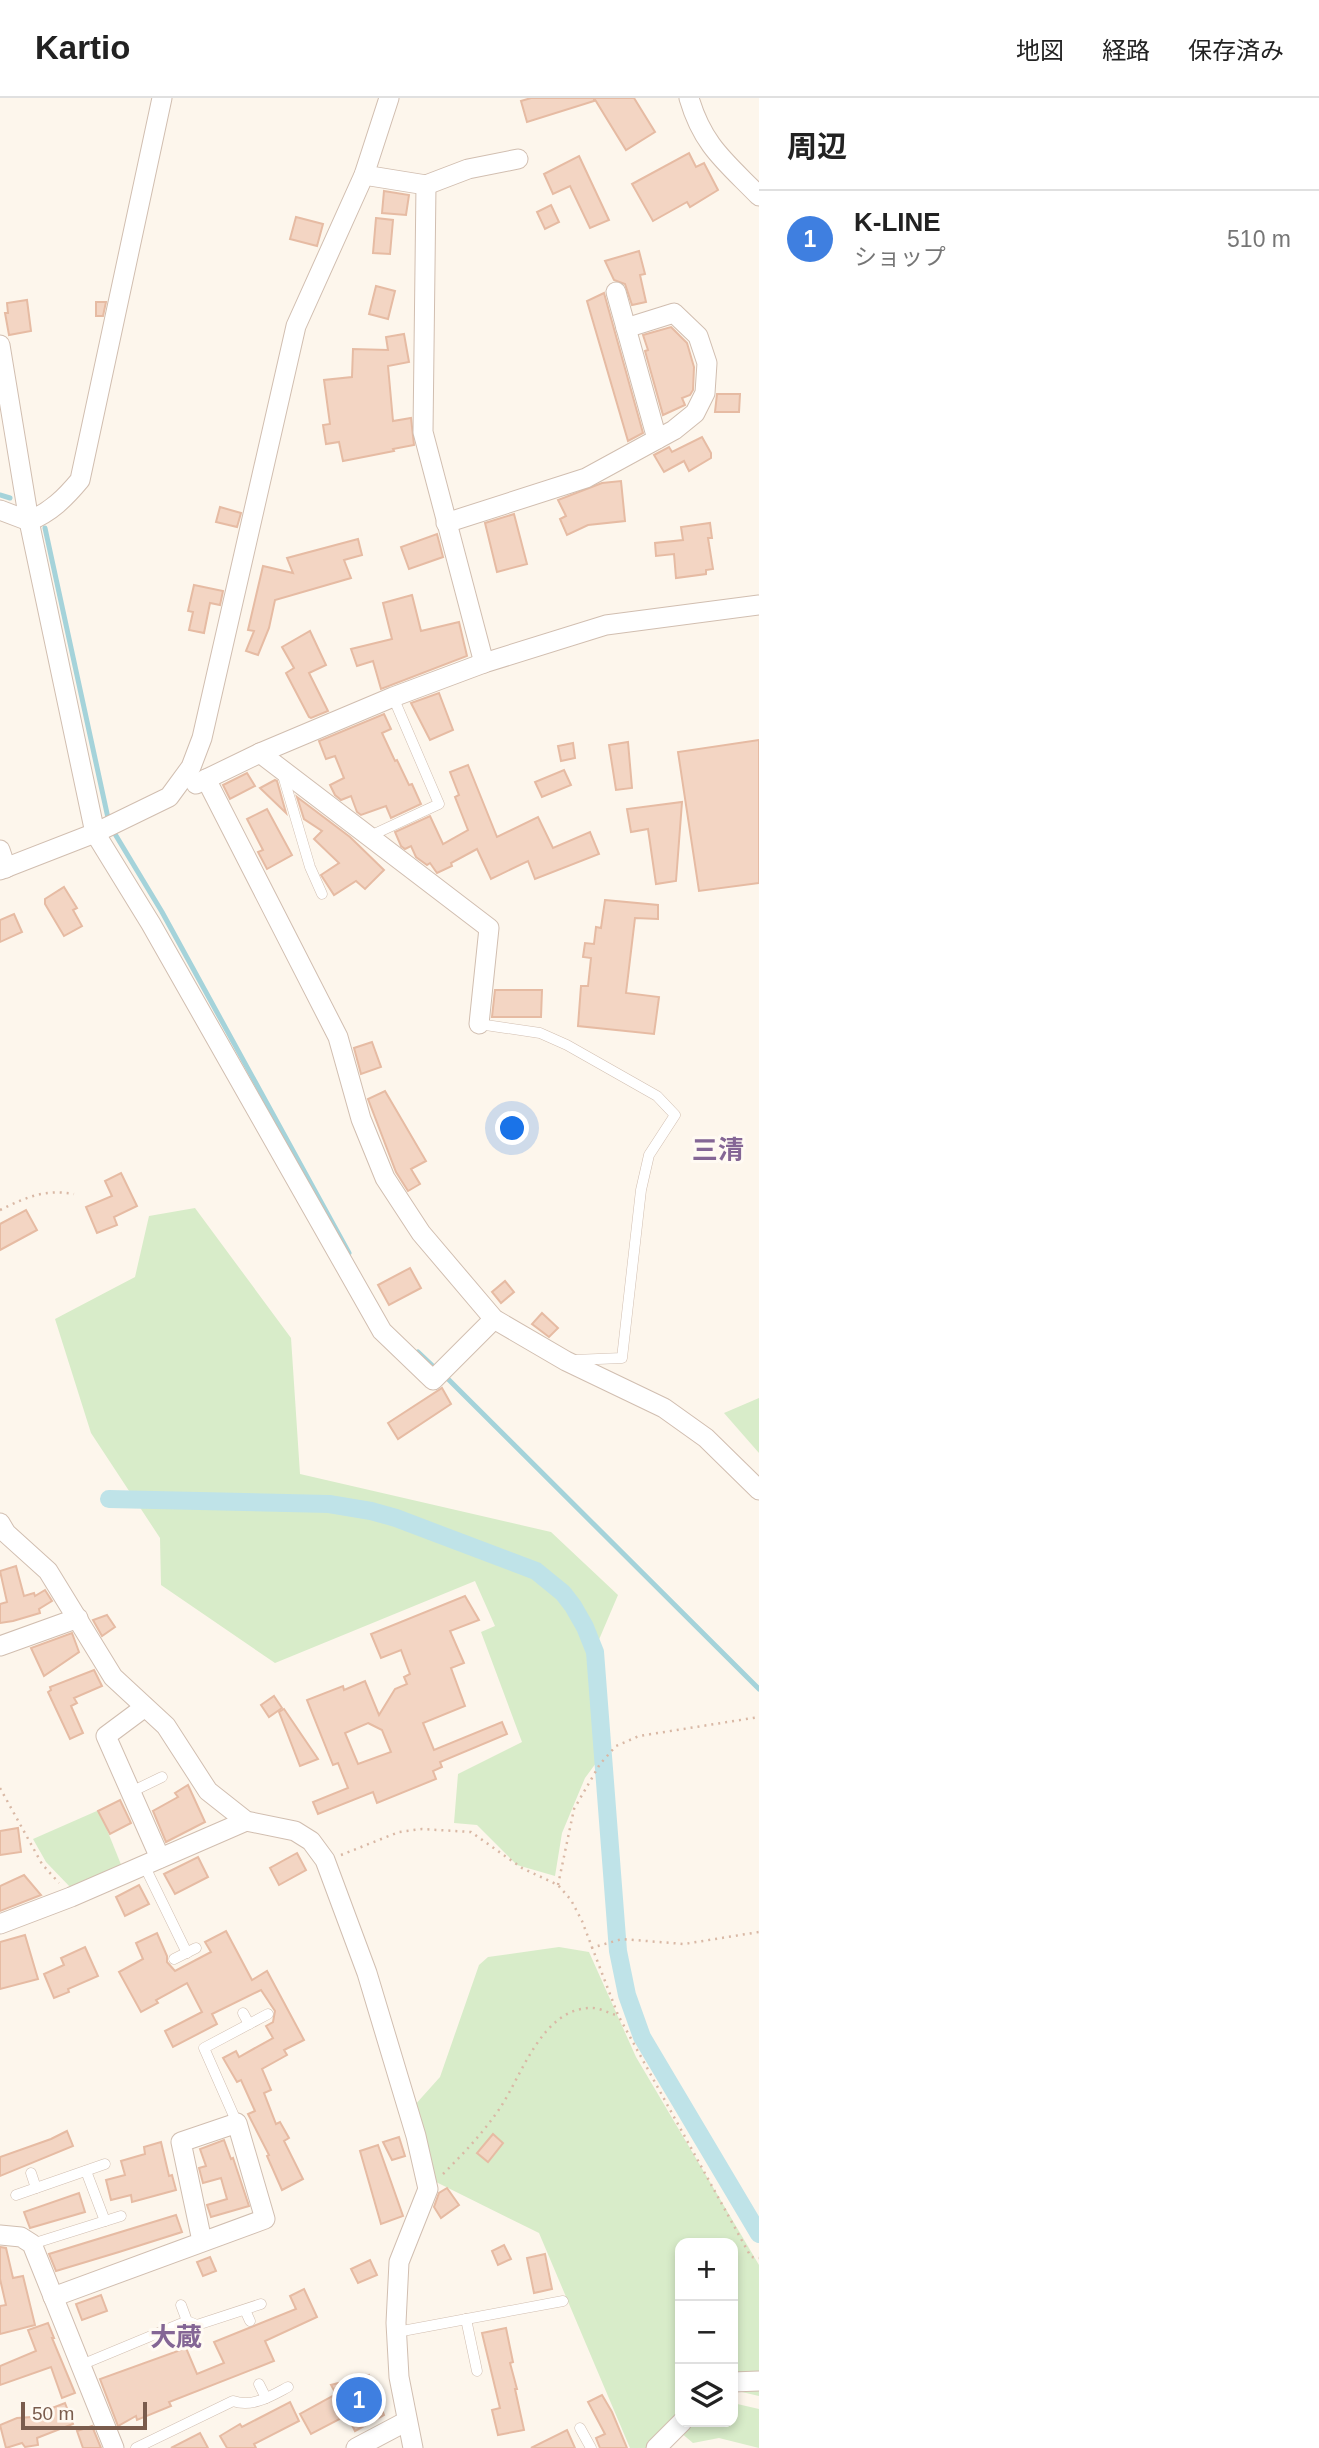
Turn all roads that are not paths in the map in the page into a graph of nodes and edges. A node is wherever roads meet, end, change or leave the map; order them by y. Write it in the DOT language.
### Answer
graph roads {
  1 [pos="162,98"];
  2 [pos="389,98"];
  3 [pos="689,98"];
  4 [pos="518,159"];
  5 [pos="364,175"];
  6 [pos="426,185"];
  7 [pos="759,196"];
  8 [pos="616,292"];
  9 [pos="626,328"];
  10 [pos="0,345"];
  11 [pos="657,439"];
  12 [pos="0,510"];
  13 [pos="29,521"];
  14 [pos="446,523"];
  15 [pos="759,604"];
  16 [pos="484,663"];
  17 [pos="393,697"];
  18 [pos="260,753"];
  19 [pos="282,771"];
  20 [pos="206,779"];
  21 [pos="169,797"];
  22 [pos="106,828"];
  23 [pos="370,836"];
  24 [pos="2,863"];
  25 [pos="322,894"];
  26 [pos="479,1024"];
  27 [pos="494,1319"];
  28 [pos="566,1361"];
  29 [pos="759,1490"];
  30 [pos="0,1523"];
  31 [pos="78,1618"];
  32 [pos="0,1646"];
  33 [pos="145,1707"];
  34 [pos="162,1777"];
  35 [pos="131,1792"];
  36 [pos="246,1821"];
  37 [pos="152,1862"];
  38 [pos="0,1924"];
  39 [pos="174,1959"];
  40 [pos="243,2012"];
  41 [pos="268,2014"];
  42 [pos="249,2024"];
  43 [pos="237,2123"];
  44 [pos="105,2164"];
  45 [pos="86,2171"];
  46 [pos="31,2174"];
  47 [pos="36,2188"];
  48 [pos="16,2195"];
  49 [pos="121,2216"];
  50 [pos="105,2221"];
  51 [pos="0,2235"];
  52 [pos="202,2241"];
  53 [pos="32,2244"];
  54 [pos="53,2297"];
  55 [pos="563,2301"];
  56 [pos="261,2304"];
  57 [pos="181,2305"];
  58 [pos="246,2310"];
  59 [pos="466,2319"];
  60 [pos="187,2321"];
  61 [pos="250,2321"];
  62 [pos="397,2332"];
  63 [pos="81,2365"];
  64 [pos="477,2371"];
  65 [pos="759,2381"];
  66 [pos="738,2382"];
  67 [pos="259,2384"];
  68 [pos="288,2387"];
  69 [pos="266,2398"];
  70 [pos="187,2410"];
  71 [pos="192,2420"];
  72 [pos="407,2421"];
  73 [pos="677,2427"];
  74 [pos="580,2428"];
  75 [pos="114,2448"];
  76 [pos="135,2448"];
  77 [pos="356,2448"];
  78 [pos="413,2448"];
  79 [pos="591,2448"];
  80 [pos="656,2448"];
  1 -- 13 [label="street"];
  2 -- 5 [label="street"];
  3 -- 7 [label="street"];
  4 -- 6 [label="street"];
  5 -- 6 [label="street"];
  5 -- 21 [label="street"];
  6 -- 14 [label="street"];
  8 -- 9 [label="street"];
  9 -- 11 [label="street"];
  9 -- 11 [label="street"];
  10 -- 13 [label="street"];
  11 -- 14 [label="street"];
  12 -- 13 [label="street"];
  13 -- 22 [label="street"];
  14 -- 16 [label="street"];
  15 -- 16 [label="street"];
  16 -- 17 [label="street"];
  17 -- 18 [label="street"];
  17 -- 23 [label="lane"];
  18 -- 19 [label="street"];
  18 -- 20 [label="street"];
  19 -- 23 [label="street"];
  19 -- 25 [label="lane"];
  20 -- 21 [label="street"];
  20 -- 27 [label="street"];
  21 -- 22 [label="street"];
  22 -- 24 [label="street"];
  22 -- 27 [label="street"];
  23 -- 26 [label="street"];
  26 -- 28 [label="lane"];
  27 -- 28 [label="street"];
  28 -- 29 [label="street"];
  30 -- 31 [label="street"];
  31 -- 32 [label="street"];
  31 -- 33 [label="street"];
  33 -- 35 [label="street"];
  33 -- 36 [label="street"];
  34 -- 35 [label="lane"];
  35 -- 37 [label="street"];
  36 -- 37 [label="street"];
  36 -- 62 [label="street"];
  37 -- 38 [label="street"];
  37 -- 39 [label="lane"];
  40 -- 42 [label="lane"];
  41 -- 42 [label="lane"];
  42 -- 43 [label="lane"];
  43 -- 52 [label="street"];
  43 -- 52 [label="street"];
  44 -- 45 [label="lane"];
  45 -- 47 [label="lane"];
  45 -- 50 [label="lane"];
  46 -- 47 [label="lane"];
  47 -- 48 [label="lane"];
  49 -- 50 [label="lane"];
  50 -- 53 [label="lane"];
  51 -- 53 [label="street"];
  52 -- 54 [label="street"];
  53 -- 54 [label="street"];
  54 -- 63 [label="street"];
  55 -- 59 [label="lane"];
  56 -- 58 [label="lane"];
  57 -- 60 [label="lane"];
  58 -- 60 [label="lane"];
  58 -- 61 [label="lane"];
  59 -- 62 [label="lane"];
  59 -- 64 [label="lane"];
  60 -- 63 [label="lane"];
  62 -- 72 [label="street"];
  63 -- 75 [label="street"];
  65 -- 66 [label="street"];
  67 -- 69 [label="lane"];
  68 -- 69 [label="lane"];
  69 -- 71 [label="lane"];
  70 -- 71 [label="lane"];
  71 -- 76 [label="lane"];
  72 -- 77 [label="street"];
  72 -- 78 [label="street"];
  73 -- 80 [label="street"];
  74 -- 79 [label="lane"];
}
